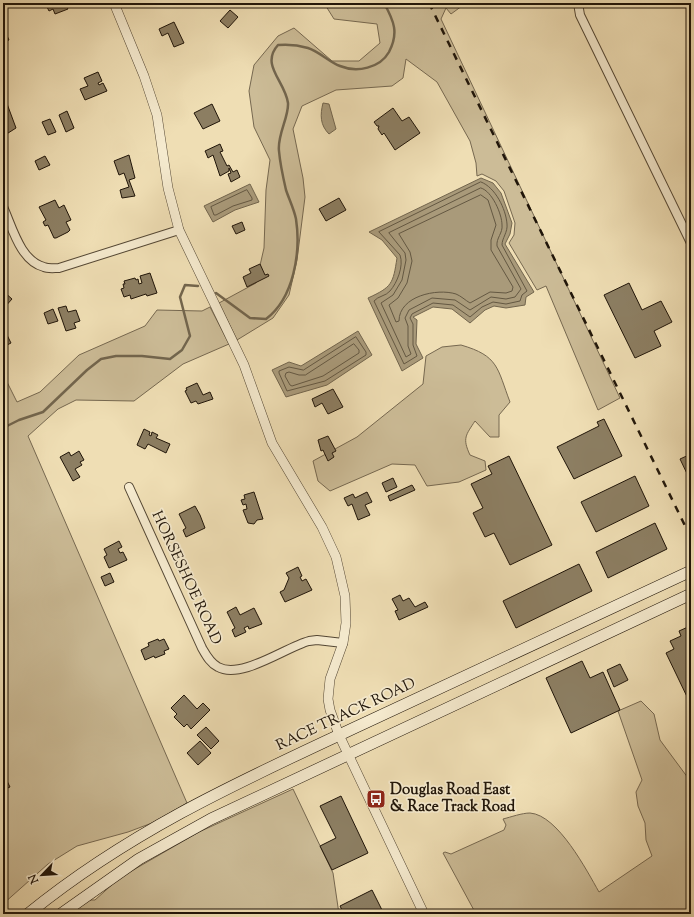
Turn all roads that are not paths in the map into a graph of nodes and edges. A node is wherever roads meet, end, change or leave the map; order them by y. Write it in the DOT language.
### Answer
graph roads {
  1 [pos="114,3"];
  2 [pos="578,3"];
  3 [pos="3,207"];
  4 [pos="179,230"];
  5 [pos="691,243"];
  6 [pos="129,487"];
  7 [pos="691,571"];
  8 [pos="691,594"];
  9 [pos="343,643"];
  10 [pos="339,735"];
  11 [pos="348,755"];
  12 [pos="28,914"];
  13 [pos="61,914"];
  14 [pos="424,914"];
  1 -- 4 [label="street"];
  2 -- 5 [label="street"];
  3 -- 4 [label="street"];
  4 -- 9 [label="street"];
  6 -- 9 [label="street, HORSESHOE ROAD"];
  7 -- 10 [label="main road, RACE TRACK ROAD"];
  8 -- 11 [label="main road"];
  9 -- 10 [label="street"];
  10 -- 11 [label="street"];
  10 -- 12 [label="main road, RACE TRACK ROAD"];
  11 -- 13 [label="main road"];
  11 -- 14 [label="street"];
}
